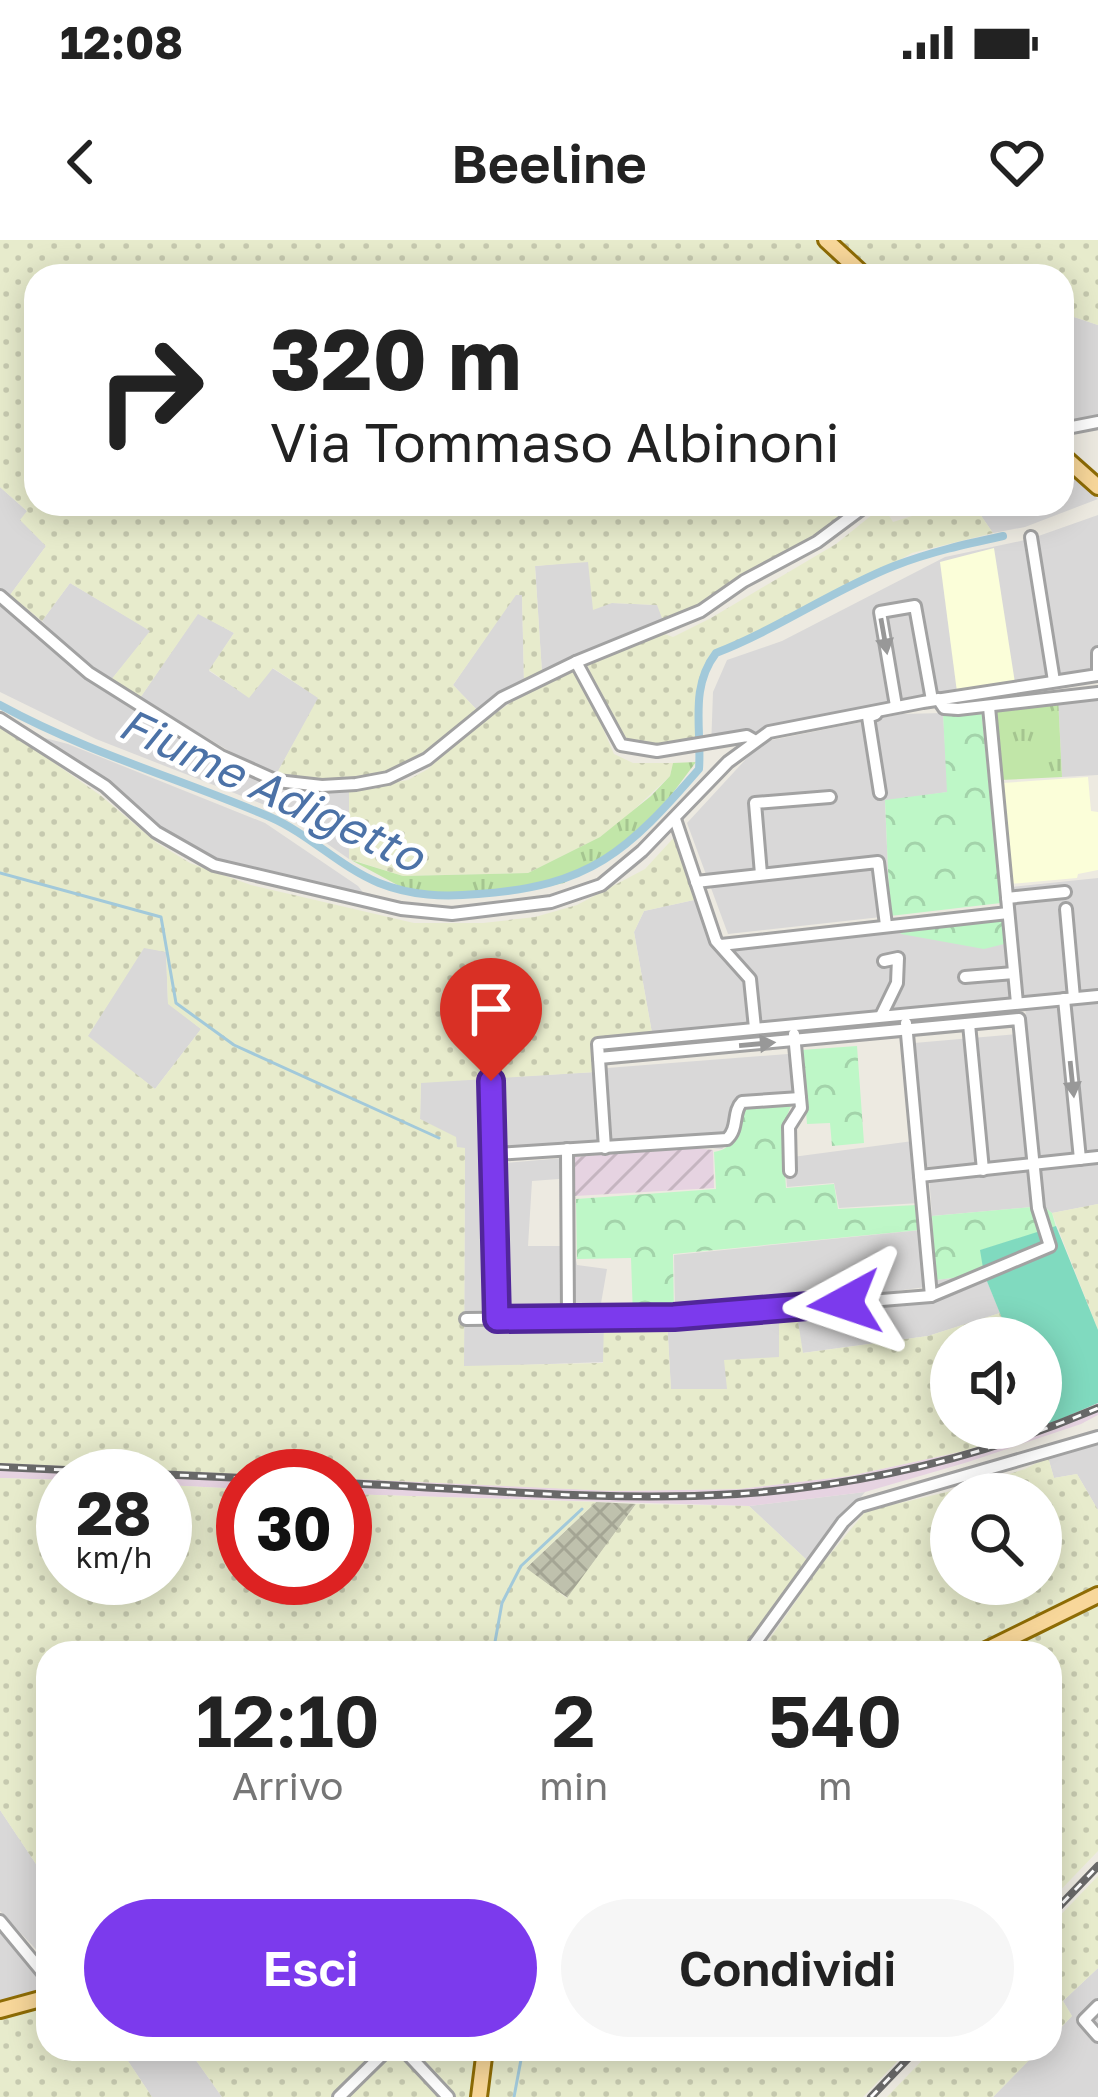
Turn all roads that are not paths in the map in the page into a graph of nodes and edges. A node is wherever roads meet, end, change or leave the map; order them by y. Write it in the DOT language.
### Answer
graph roads {
  1 [pos="826,240"];
  2 [pos="852,264"];
  3 [pos="1074,466"];
  4 [pos="1097,486"];
  5 [pos="852,516"];
  6 [pos="1030,537"];
  7 [pos="0,596"];
  8 [pos="1098,653"];
  9 [pos="576,662"];
  10 [pos="1098,675"];
  11 [pos="1054,681"];
  12 [pos="1098,693"];
  13 [pos="935,700"];
  14 [pos="896,706"];
  15 [pos="989,707"];
  16 [pos="0,719"];
  17 [pos="754,740"];
  18 [pos="880,794"];
  19 [pos="830,796"];
  20 [pos="675,819"];
  21 [pos="760,874"];
  22 [pos="696,882"];
  23 [pos="1065,892"];
  24 [pos="1007,898"];
  25 [pos="1066,909"];
  26 [pos="1008,913"];
  27 [pos="886,925"];
  28 [pos="721,946"];
  29 [pos="884,961"];
  30 [pos="1014,973"];
  31 [pos="965,977"];
  32 [pos="1098,996"];
  33 [pos="1069,999"];
  34 [pos="1017,1003"];
  35 [pos="973,1007"];
  36 [pos="905,1014"];
  37 [pos="881,1016"];
  38 [pos="794,1024"];
  39 [pos="966,1024"];
  40 [pos="754,1028"];
  41 [pos="906,1030"];
  42 [pos="683,1035"];
  43 [pos="794,1040"];
  44 [pos="685,1050"];
  45 [pos="599,1058"];
  46 [pos="491,1081"];
  47 [pos="800,1098"];
  48 [pos="605,1148"];
  49 [pos="567,1149"];
  50 [pos="495,1154"];
  51 [pos="1098,1157"];
  52 [pos="1080,1159"];
  53 [pos="1033,1163"];
  54 [pos="982,1170"];
  55 [pos="790,1171"];
  56 [pos="920,1176"];
  57 [pos="931,1296"];
  58 [pos="568,1318"];
  59 [pos="466,1319"];
  60 [pos="497,1319"];
  61 [pos="1098,1437"];
  62 [pos="1098,1595"];
  63 [pos="756,1641"];
  64 [pos="1004,1641"];
  65 [pos="0,1921"];
  66 [pos="36,1964"];
  67 [pos="36,2000"];
  68 [pos="1098,2006"];
  69 [pos="0,2010"];
  70 [pos="1098,2036"];
  71 [pos="376,2061"];
  72 [pos="414,2061"];
  73 [pos="484,2061"];
  74 [pos="339,2097"];
  75 [pos="448,2097"];
  76 [pos="479,2097"];
  1 -- 2 [label="main road"];
  3 -- 4 [label="main road"];
  5 -- 9 [label="street"];
  6 -- 11 [label="street"];
  7 -- 9 [label="street"];
  8 -- 10 [label="street"];
  9 -- 17 [label="street"];
  10 -- 11 [label="street"];
  11 -- 13 [label="street"];
  12 -- 15 [label="street"];
  13 -- 14 [label="street"];
  13 -- 14 [label="street, one-way"];
  13 -- 15 [label="street"];
  14 -- 17 [label="street"];
  14 -- 18 [label="street"];
  15 -- 24 [label="street"];
  16 -- 20 [label="street"];
  17 -- 20 [label="street"];
  19 -- 21 [label="street"];
  20 -- 22 [label="street"];
  21 -- 22 [label="street"];
  21 -- 27 [label="street"];
  22 -- 28 [label="street"];
  23 -- 24 [label="street"];
  24 -- 26 [label="street"];
  25 -- 33 [label="street"];
  26 -- 27 [label="street"];
  26 -- 30 [label="street"];
  27 -- 28 [label="street"];
  28 -- 40 [label="street"];
  29 -- 37 [label="street"];
  30 -- 31 [label="street"];
  30 -- 34 [label="street"];
  32 -- 33 [label="street"];
  33 -- 34 [label="street"];
  33 -- 52 [label="street, one-way"];
  34 -- 35 [label="street"];
  35 -- 36 [label="street"];
  35 -- 39 [label="street"];
  36 -- 37 [label="street"];
  36 -- 41 [label="street"];
  37 -- 38 [label="street"];
  38 -- 40 [label="street"];
  38 -- 43 [label="street"];
  39 -- 41 [label="street"];
  39 -- 53 [label="street"];
  39 -- 54 [label="street"];
  40 -- 42 [label="street"];
  41 -- 43 [label="street"];
  41 -- 56 [label="street"];
  42 -- 44 [label="street"];
  42 -- 45 [label="street"];
  44 -- 43 [label="street, one-way"];
  43 -- 47 [label="street"];
  44 -- 45 [label="street"];
  45 -- 48 [label="street"];
  46 -- 50 [label="street"];
  47 -- 48 [label="street"];
  47 -- 55 [label="street"];
  48 -- 49 [label="street"];
  49 -- 50 [label="street"];
  49 -- 58 [label="street"];
  50 -- 60 [label="street"];
  51 -- 52 [label="street"];
  52 -- 53 [label="street"];
  53 -- 54 [label="street"];
  53 -- 57 [label="street"];
  54 -- 56 [label="street"];
  56 -- 57 [label="street"];
  57 -- 58 [label="street"];
  58 -- 60 [label="street"];
  59 -- 60 [label="street"];
  61 -- 63 [label="street"];
  62 -- 64 [label="main road"];
  65 -- 66 [label="street"];
  67 -- 69 [label="main road"];
  68 -- 70 [label="street"];
  71 -- 74 [label="street"];
  72 -- 75 [label="street"];
  73 -- 76 [label="main road"];
}
